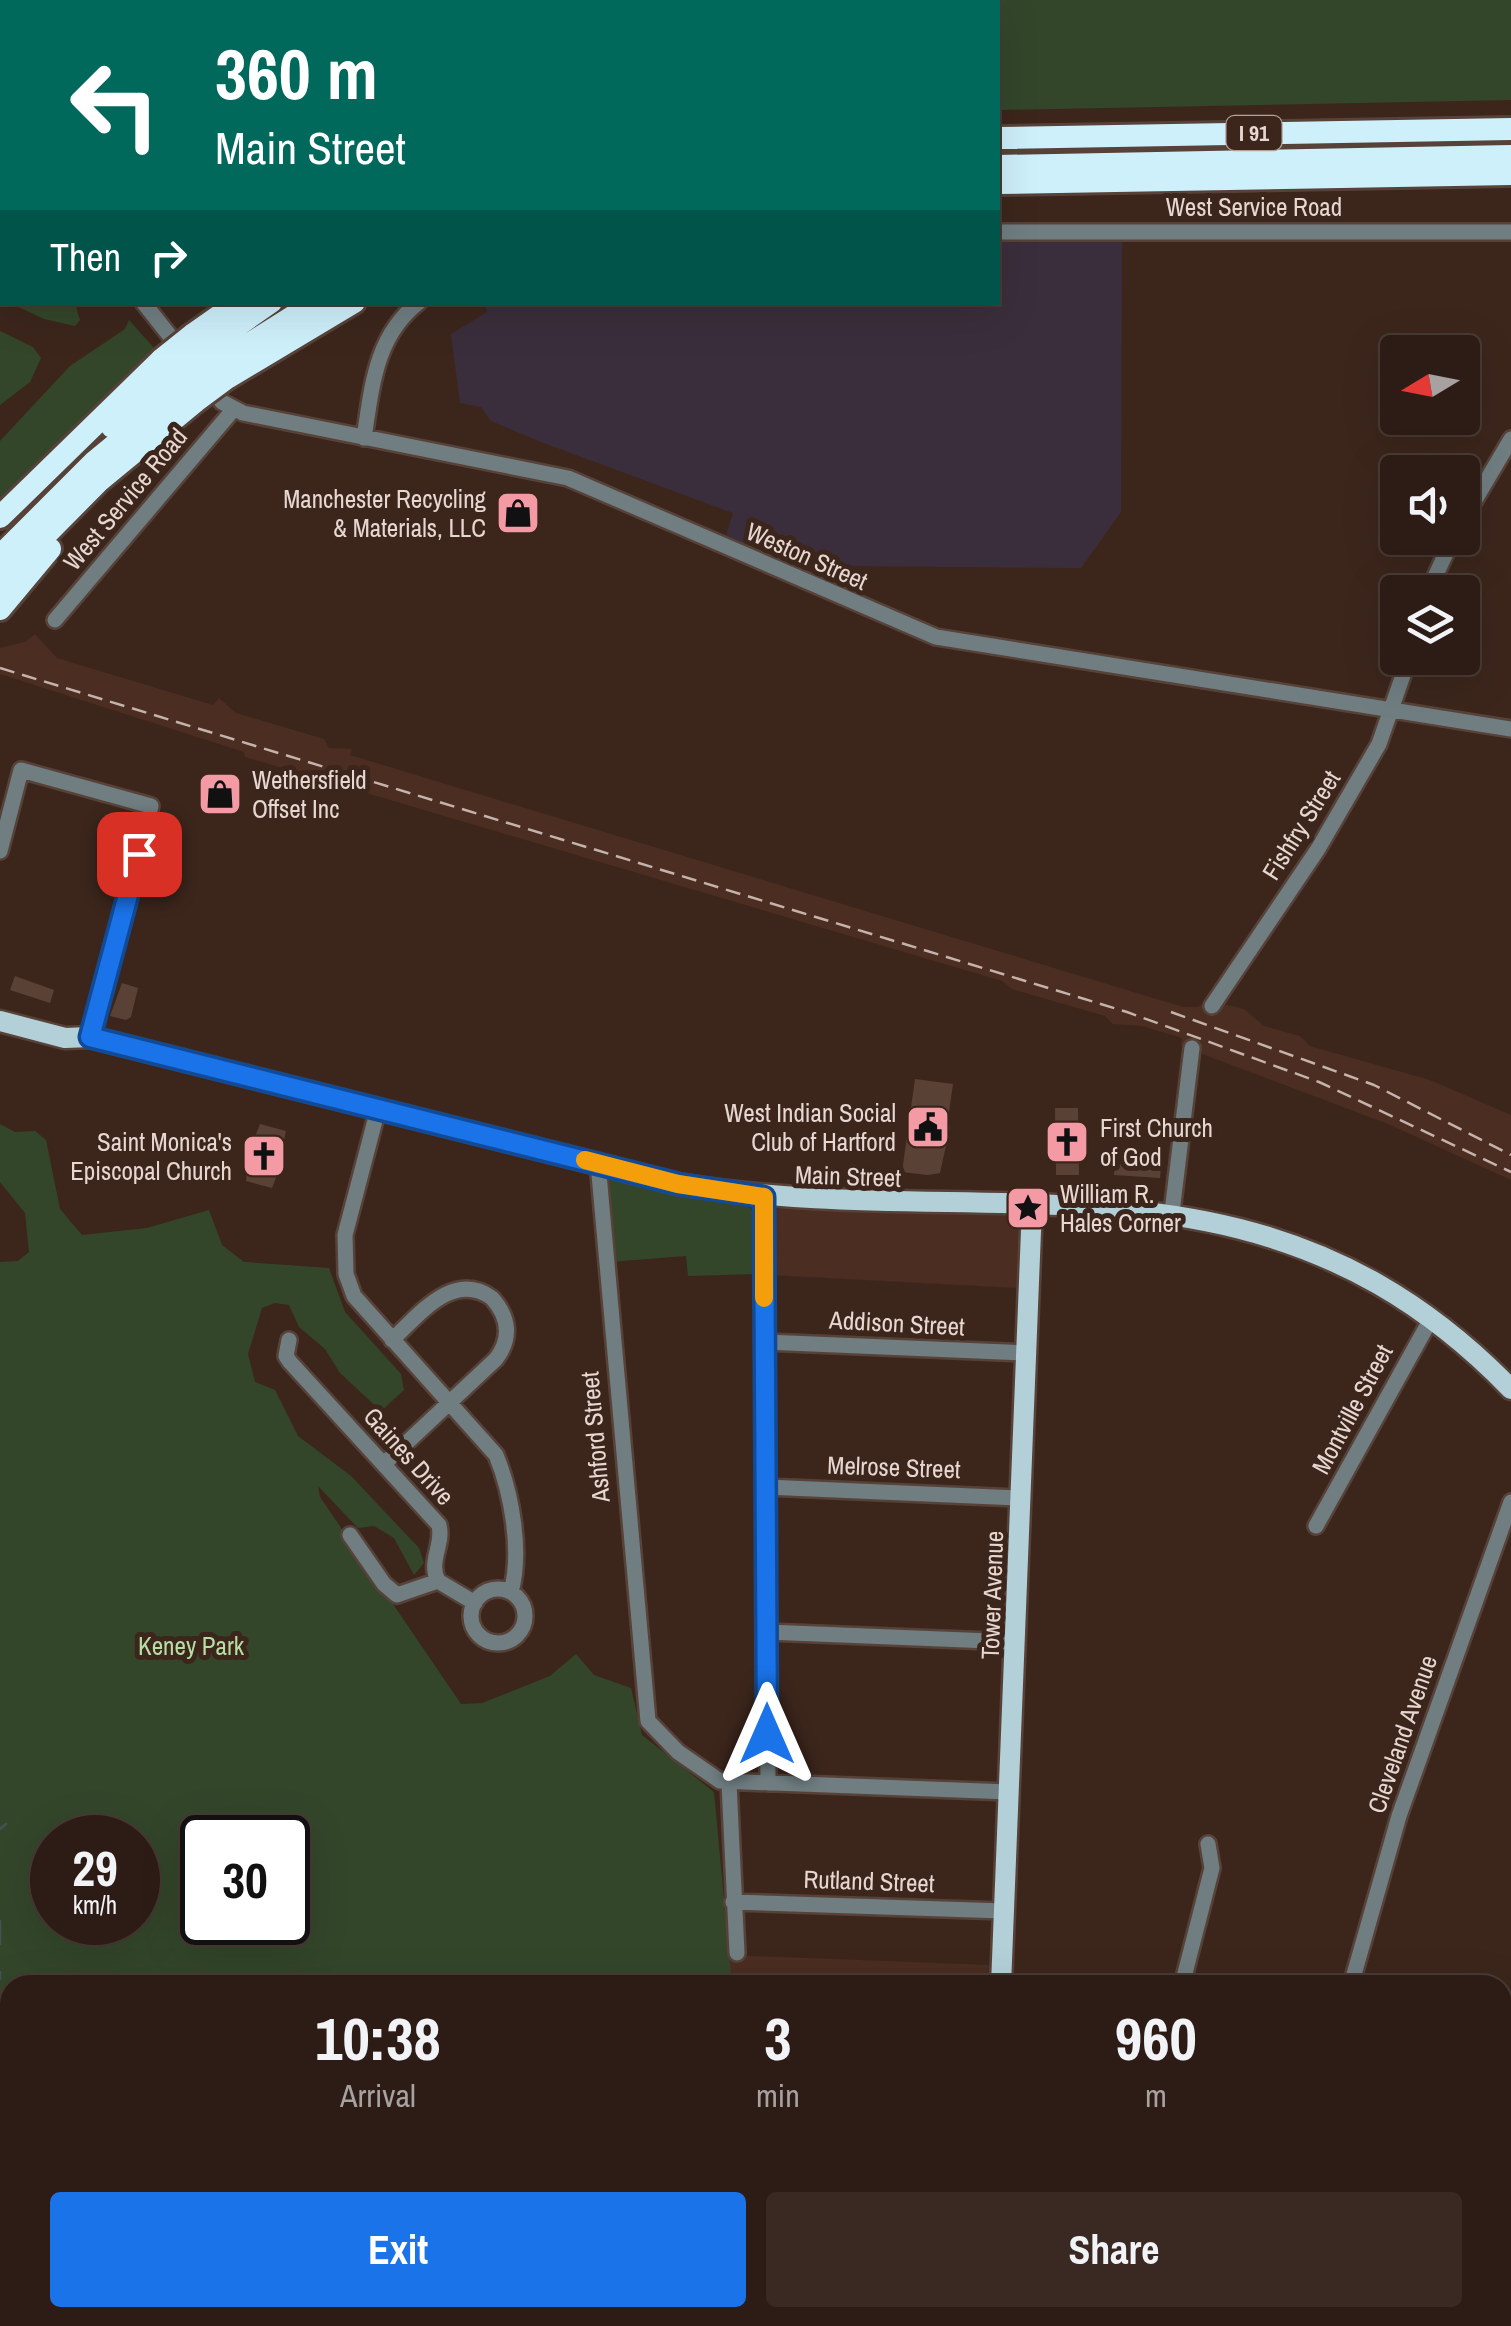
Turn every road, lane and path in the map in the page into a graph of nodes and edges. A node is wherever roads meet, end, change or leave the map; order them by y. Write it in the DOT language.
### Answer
graph roads {
  1 [pos="1511,128"];
  2 [pos="1000,138"];
  3 [pos="1511,146"];
  4 [pos="1000,156"];
  5 [pos="1511,156"];
  6 [pos="1000,166"];
  7 [pos="1511,174"];
  8 [pos="1000,183"];
  9 [pos="1000,232"];
  10 [pos="1511,232"];
  11 [pos="145,305"];
  12 [pos="237,305"];
  13 [pos="268,305"];
  14 [pos="310,305"];
  15 [pos="346,305"];
  16 [pos="416,305"];
  17 [pos="210,357"];
  18 [pos="179,380"];
  19 [pos="233,410"];
  20 [pos="364,438"];
  21 [pos="1511,439"];
  22 [pos="99,482"];
  23 [pos="1480,492"];
  24 [pos="0,517"];
  25 [pos="0,542"];
  26 [pos="0,556"];
  27 [pos="0,581"];
  28 [pos="0,609"];
  29 [pos="56,620"];
  30 [pos="1404,675"];
  31 [pos="1394,710"];
  32 [pos="1511,729"];
  33 [pos="0,851"];
  34 [pos="0,1006"];
  35 [pos="1212,1006"];
  36 [pos="0,1021"];
  37 [pos="90,1037"];
  38 [pos="1192,1048"];
  39 [pos="378,1109"];
  40 [pos="598,1164"];
  41 [pos="764,1197"];
  42 [pos="1032,1206"];
  43 [pos="1172,1212"];
  44 [pos="1432,1317"];
  45 [pos="289,1340"];
  46 [pos="392,1340"];
  47 [pos="765,1342"];
  48 [pos="1026,1354"];
  49 [pos="1511,1389"];
  50 [pos="450,1402"];
  51 [pos="385,1464"];
  52 [pos="766,1487"];
  53 [pos="1020,1498"];
  54 [pos="1511,1502"];
  55 [pos="1316,1526"];
  56 [pos="350,1535"];
  57 [pos="438,1581"];
  58 [pos="510,1592"];
  59 [pos="475,1603"];
  60 [pos="766,1632"];
  61 [pos="1015,1642"];
  62 [pos="729,1783"];
  63 [pos="768,1783"];
  64 [pos="1009,1792"];
  65 [pos="1208,1844"];
  66 [pos="733,1902"];
  67 [pos="1004,1911"];
  68 [pos="737,1952"];
  69 [pos="1001,1975"];
  70 [pos="1185,1975"];
  71 [pos="1354,1975"];
  1 -- 2 [label="highway, I 91"];
  3 -- 4 [label="highway"];
  5 -- 6 [label="highway"];
  7 -- 8 [label="highway, I 91"];
  9 -- 10 [label="street, West Service Road"];
  11 -- 19 [label="street"];
  12 -- 17 [label="highway"];
  13 -- 17 [label="highway"];
  14 -- 17 [label="highway"];
  15 -- 17 [label="highway"];
  16 -- 20 [label="street"];
  17 -- 18 [label="highway, bridge"];
  17 -- 18 [label="highway, bridge"];
  18 -- 22 [label="highway"];
  18 -- 24 [label="highway"];
  18 -- 25 [label="highway"];
  18 -- 26 [label="highway"];
  19 -- 20 [label="street, Weston Street"];
  19 -- 29 [label="street, West Service Road"];
  20 -- 31 [label="street, Weston Street"];
  21 -- 23 [label="street"];
  22 -- 27 [label="highway"];
  22 -- 28 [label="highway"];
  30 -- 31 [label="street, Fishfry Street"];
  31 -- 32 [label="street, Weston Street"];
  31 -- 35 [label="street, Fishfry Street"];
  33 -- 37 [label="street"];
  34 -- 37 [label="main road"];
  36 -- 37 [label="main road"];
  37 -- 39 [label="main road, Main Street"];
  38 -- 43 [label="street"];
  39 -- 40 [label="main road, Main Street"];
  39 -- 46 [label="street"];
  40 -- 41 [label="main road, Main Street"];
  40 -- 62 [label="street, Ashford Street"];
  41 -- 42 [label="main road, Main Street"];
  41 -- 47 [label="street"];
  42 -- 43 [label="main road, Main Street"];
  42 -- 48 [label="main road, Tower Avenue"];
  43 -- 44 [label="main road, Main Street"];
  44 -- 49 [label="main road, Main Street"];
  44 -- 55 [label="street, Montville Street"];
  45 -- 51 [label="street, Gaines Drive"];
  46 -- 50 [label="street"];
  46 -- 50 [label="street"];
  47 -- 48 [label="street, Addison Street"];
  47 -- 52 [label="street"];
  48 -- 53 [label="main road, Tower Avenue"];
  50 -- 51 [label="street"];
  50 -- 58 [label="street"];
  51 -- 57 [label="street, Gaines Drive"];
  52 -- 53 [label="street, Melrose Street"];
  52 -- 60 [label="street"];
  53 -- 61 [label="main road, Tower Avenue"];
  54 -- 71 [label="street, Cleveland Avenue"];
  56 -- 57 [label="street"];
  57 -- 59 [label="street"];
  58 -- 59 [label="street"];
  58 -- 59 [label="street"];
  60 -- 61 [label="street"];
  60 -- 63 [label="street"];
  61 -- 64 [label="main road, Tower Avenue"];
  62 -- 63 [label="street"];
  62 -- 66 [label="street"];
  63 -- 64 [label="street"];
  64 -- 67 [label="main road, Tower Avenue"];
  65 -- 70 [label="street"];
  66 -- 67 [label="street, Rutland Street"];
  66 -- 68 [label="street"];
  67 -- 69 [label="main road, Tower Avenue"];
}
